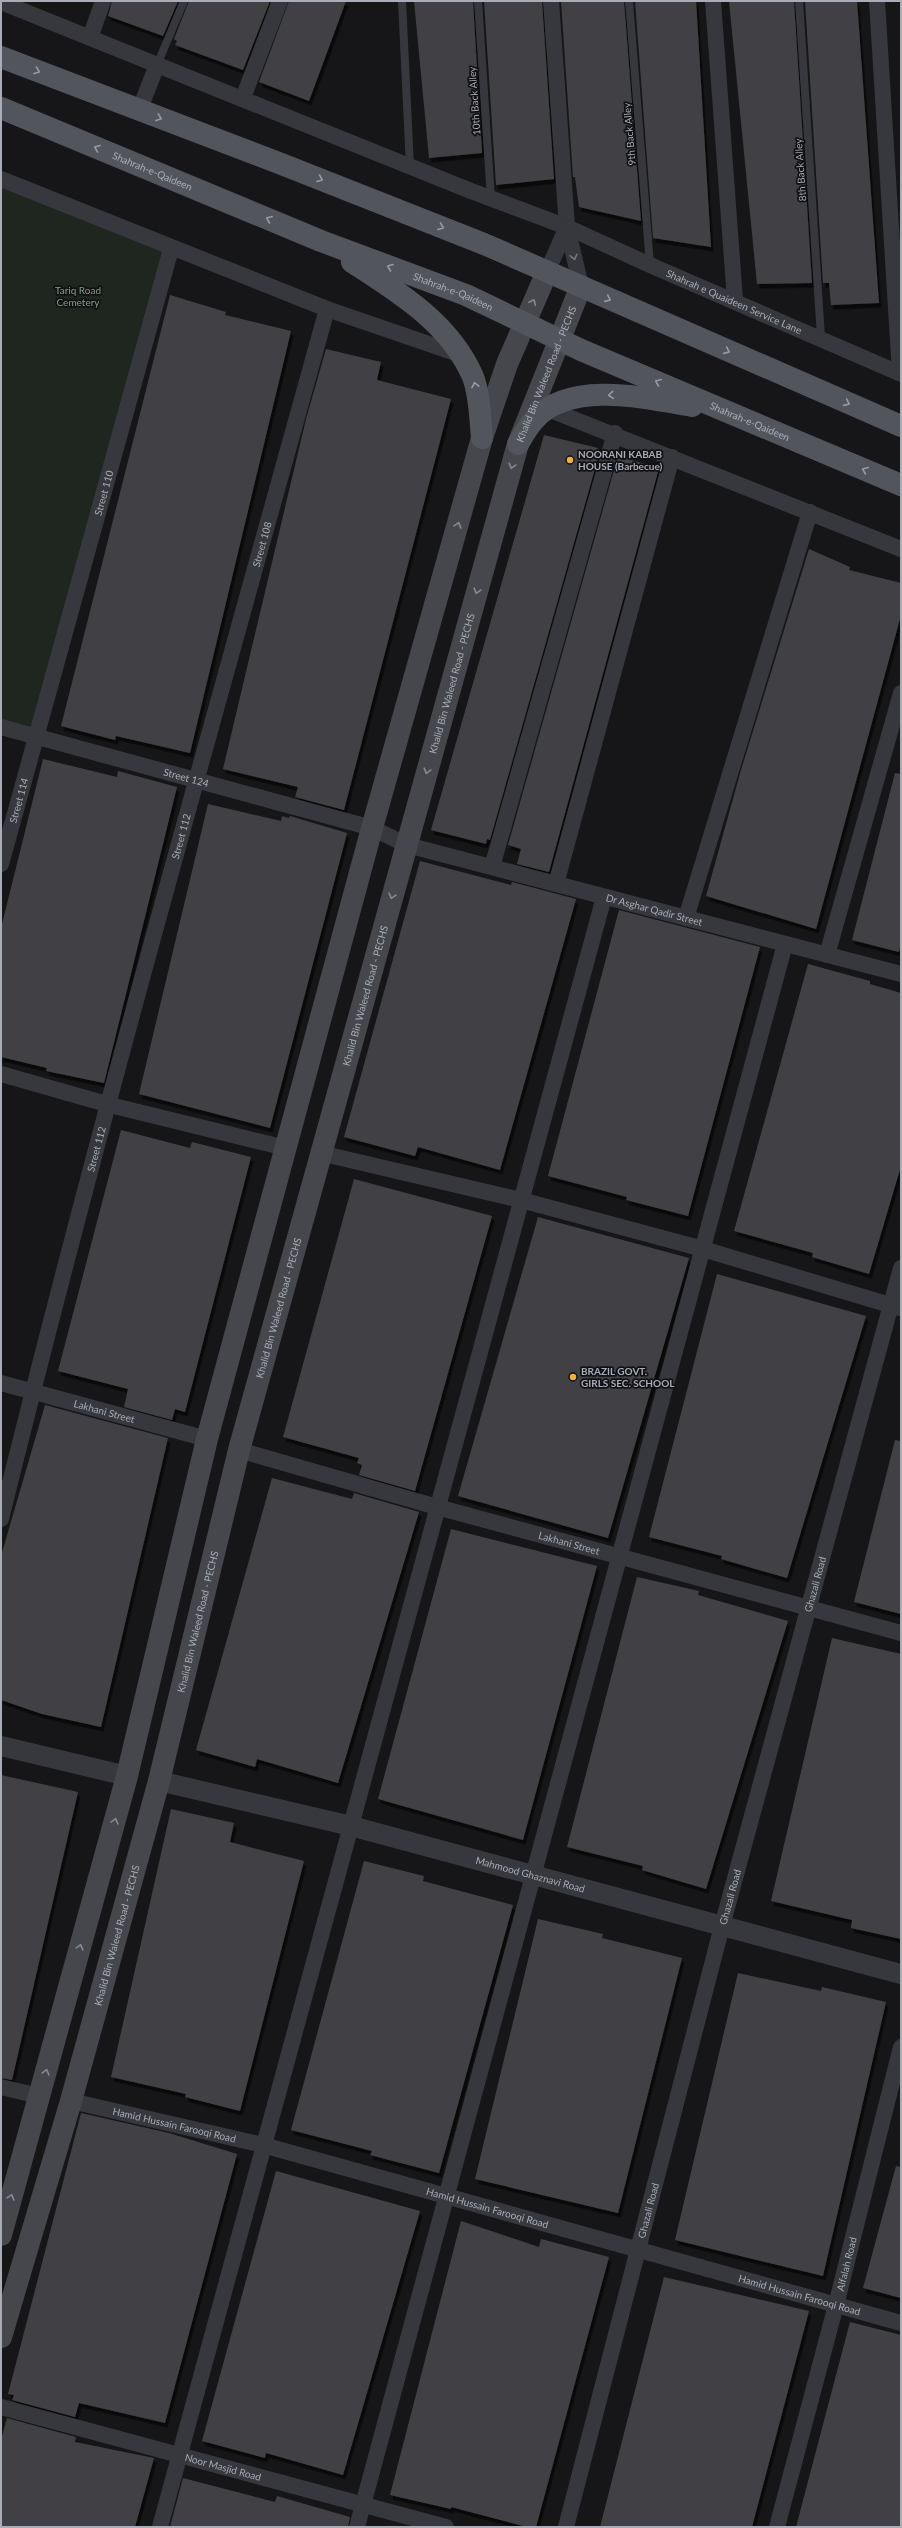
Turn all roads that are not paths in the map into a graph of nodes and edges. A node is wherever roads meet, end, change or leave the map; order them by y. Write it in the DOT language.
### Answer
graph roads {
  1 [pos="104,1"];
  2 [pos="184,1"];
  3 [pos="280,1"];
  4 [pos="402,1"];
  5 [pos="478,1"];
  6 [pos="551,1"];
  7 [pos="629,1"];
  8 [pos="713,1"];
  9 [pos="799,1"];
  10 [pos="877,1"];
  11 [pos="1,2"];
  12 [pos="90,38"];
  13 [pos="1,57"];
  14 [pos="157,65"];
  15 [pos="243,98"];
  16 [pos="1,108"];
  17 [pos="139,111"];
  18 [pos="410,167"];
  19 [pos="1,179"];
  20 [pos="491,199"];
  21 [pos="567,227"];
  22 [pos="321,241"];
  23 [pos="171,248"];
  24 [pos="897,253"];
  25 [pos="650,265"];
  26 [pos="547,272"];
  27 [pos="581,286"];
  28 [pos="735,300"];
  29 [pos="327,309"];
  30 [pos="523,324"];
  31 [pos="821,337"];
  32 [pos="558,340"];
  33 [pos="461,355"];
  34 [pos="901,374"];
  35 [pos="548,408"];
  36 [pos="901,426"];
  37 [pos="615,433"];
  38 [pos="482,438"];
  39 [pos="518,444"];
  40 [pos="810,446"];
  41 [pos="672,457"];
  42 [pos="901,485"];
  43 [pos="810,512"];
  44 [pos="901,549"];
  45 [pos="901,693"];
  46 [pos="1,727"];
  47 [pos="36,736"];
  48 [pos="197,780"];
  49 [pos="372,828"];
  50 [pos="407,845"];
  51 [pos="1,864"];
  52 [pos="492,868"];
  53 [pos="556,884"];
  54 [pos="604,897"];
  55 [pos="686,918"];
  56 [pos="785,944"];
  57 [pos="827,955"];
  58 [pos="901,974"];
  59 [pos="1,1074"];
  60 [pos="110,1105"];
  61 [pos="286,1148"];
  62 [pos="320,1153"];
  63 [pos="521,1200"];
  64 [pos="703,1249"];
  65 [pos="901,1268"];
  66 [pos="896,1307"];
  67 [pos="1,1383"];
  68 [pos="32,1392"];
  69 [pos="206,1439"];
  70 [pos="239,1450"];
  71 [pos="437,1507"];
  72 [pos="1,1519"];
  73 [pos="619,1557"];
  74 [pos="809,1608"];
  75 [pos="901,1633"];
  76 [pos="1,1746"];
  77 [pos="127,1776"];
  78 [pos="159,1781"];
  79 [pos="351,1826"];
  80 [pos="533,1875"];
  81 [pos="722,1926"];
  82 [pos="901,1974"];
  83 [pos="901,2046"];
  84 [pos="1,2087"];
  85 [pos="39,2096"];
  86 [pos="71,2101"];
  87 [pos="263,2145"];
  88 [pos="448,2196"];
  89 [pos="1,2235"];
  90 [pos="638,2249"];
  91 [pos="836,2305"];
  92 [pos="901,2323"];
  93 [pos="1,2337"];
  94 [pos="1,2407"];
  95 [pos="180,2454"];
  96 [pos="363,2504"];
  97 [pos="160,2527"];
  98 [pos="357,2527"];
  99 [pos="446,2527"];
  100 [pos="566,2527"];
  101 [pos="777,2527"];
  1 -- 12 [label="street"];
  2 -- 14 [label="lane"];
  3 -- 15 [label="street"];
  4 -- 18 [label="lane"];
  5 -- 20 [label="lane, 10th Back Alley"];
  6 -- 21 [label="street"];
  7 -- 25 [label="lane, 9th Back Alley"];
  8 -- 28 [label="street"];
  9 -- 31 [label="lane, 8th Back Alley"];
  10 -- 24 [label="street"];
  11 -- 12 [label="street, Shahrah e Quaideen Service Lane"];
  12 -- 14 [label="street, Shahrah e Quaideen Service Lane"];
  13 -- 17 [label="main road, one-way"];
  14 -- 15 [label="street, Shahrah e Quaideen Service Lane"];
  14 -- 17 [label="street"];
  15 -- 18 [label="street, Shahrah e Quaideen Service Lane"];
  22 -- 16 [label="main road, Shahrah-e-Qaideen, one-way"];
  17 -- 26 [label="main road, one-way"];
  18 -- 20 [label="street, Shahrah e Quaideen Service Lane"];
  19 -- 23 [label="street"];
  20 -- 21 [label="street, Shahrah e Quaideen Service Lane"];
  21 -- 25 [label="street, Shahrah e Quaideen Service Lane"];
  21 -- 26 [label="street"];
  21 -- 27 [label="street, one-way"];
  30 -- 22 [label="main road, Shahrah-e-Qaideen, one-way"];
  22 -- 33 [label="main road"];
  23 -- 29 [label="street"];
  23 -- 47 [label="street, Street 110"];
  24 -- 34 [label="street"];
  25 -- 28 [label="street, Shahrah e Quaideen Service Lane"];
  26 -- 27 [label="main road"];
  30 -- 26 [label="main road, one-way"];
  27 -- 32 [label="main road, Khalid Bin Waleed Road - PECHS"];
  27 -- 36 [label="main road, one-way"];
  28 -- 31 [label="street, Shahrah e Quaideen Service Lane"];
  29 -- 33 [label="street"];
  29 -- 48 [label="street, Street 108"];
  30 -- 32 [label="main road, Shahrah-e-Qaideen"];
  30 -- 38 [label="main road"];
  31 -- 34 [label="street, Shahrah e Quaideen Service Lane"];
  32 -- 39 [label="main road, Khalid Bin Waleed Road - PECHS"];
  40 -- 32 [label="main road, Shahrah-e-Qaideen, one-way"];
  38 -- 33 [label="main road, one-way"];
  35 -- 37 [label="street"];
  35 -- 39 [label="main road"];
  40 -- 35 [label="main road, one-way"];
  37 -- 41 [label="street"];
  37 -- 52 [label="street"];
  49 -- 38 [label="main road, one-way"];
  39 -- 50 [label="main road, Khalid Bin Waleed Road - PECHS, one-way"];
  42 -- 40 [label="main road, Shahrah-e-Qaideen, one-way"];
  41 -- 43 [label="street"];
  41 -- 53 [label="street"];
  43 -- 44 [label="street"];
  43 -- 55 [label="street"];
  45 -- 57 [label="street"];
  46 -- 47 [label="street, Street 124"];
  47 -- 48 [label="street, Street 124"];
  47 -- 51 [label="street, Street 114"];
  48 -- 49 [label="street, Street 124"];
  48 -- 60 [label="street, Street 112"];
  49 -- 50 [label="street, Street 124"];
  49 -- 61 [label="main road"];
  50 -- 52 [label="street, Dr Asghar Qadir Street"];
  50 -- 62 [label="main road, Khalid Bin Waleed Road - PECHS, one-way"];
  52 -- 53 [label="street, Dr Asghar Qadir Street"];
  53 -- 54 [label="street, Dr Asghar Qadir Street"];
  54 -- 55 [label="street, Dr Asghar Qadir Street"];
  54 -- 63 [label="street"];
  55 -- 56 [label="street, Dr Asghar Qadir Street"];
  56 -- 57 [label="street, Dr Asghar Qadir Street"];
  56 -- 64 [label="street"];
  57 -- 58 [label="street, Dr Asghar Qadir Street"];
  59 -- 60 [label="street"];
  60 -- 61 [label="street"];
  60 -- 68 [label="street, Street 112"];
  61 -- 69 [label="main road"];
  62 -- 63 [label="street"];
  62 -- 70 [label="main road, Khalid Bin Waleed Road - PECHS"];
  63 -- 64 [label="street"];
  63 -- 71 [label="street"];
  64 -- 66 [label="street"];
  64 -- 73 [label="street"];
  65 -- 66 [label="street, Ghazali Road"];
  66 -- 74 [label="street, Ghazali Road"];
  67 -- 68 [label="street, Lakhani Street"];
  68 -- 69 [label="street, Lakhani Street"];
  68 -- 72 [label="street, Street 112"];
  69 -- 77 [label="main road"];
  70 -- 71 [label="street, Lakhani Street"];
  70 -- 78 [label="main road, Khalid Bin Waleed Road - PECHS"];
  71 -- 73 [label="street, Lakhani Street"];
  71 -- 79 [label="street"];
  73 -- 74 [label="street, Lakhani Street"];
  73 -- 80 [label="street"];
  74 -- 75 [label="street, Lakhani Street"];
  74 -- 81 [label="street, Ghazali Road"];
  76 -- 77 [label="street"];
  85 -- 77 [label="main road, one-way"];
  78 -- 79 [label="street, Mahmood Ghaznavi Road"];
  78 -- 86 [label="main road, Khalid Bin Waleed Road - PECHS"];
  79 -- 80 [label="street, Mahmood Ghaznavi Road"];
  79 -- 87 [label="street"];
  80 -- 81 [label="street, Mahmood Ghaznavi Road"];
  80 -- 88 [label="street"];
  81 -- 82 [label="street, Mahmood Ghaznavi Road"];
  81 -- 90 [label="street, Ghazali Road"];
  83 -- 91 [label="street, Alfalah Road"];
  84 -- 85 [label="street"];
  89 -- 85 [label="main road, one-way"];
  86 -- 87 [label="street, Hamid Hussain Farooqi Road"];
  86 -- 93 [label="main road, Khalid Bin Waleed Road - PECHS"];
  87 -- 88 [label="street, Hamid Hussain Farooqi Road"];
  87 -- 95 [label="street"];
  88 -- 90 [label="street, Hamid Hussain Farooqi Road"];
  88 -- 96 [label="street"];
  90 -- 91 [label="street, Hamid Hussain Farooqi Road"];
  90 -- 100 [label="street, Ghazali Road"];
  91 -- 92 [label="street, Hamid Hussain Farooqi Road"];
  91 -- 101 [label="street, Alfalah Road"];
  94 -- 95 [label="street, Noor Masjid Road"];
  95 -- 96 [label="street, Noor Masjid Road"];
  95 -- 97 [label="street"];
  96 -- 98 [label="street"];
  96 -- 99 [label="street, Noor Masjid Road"];
}
